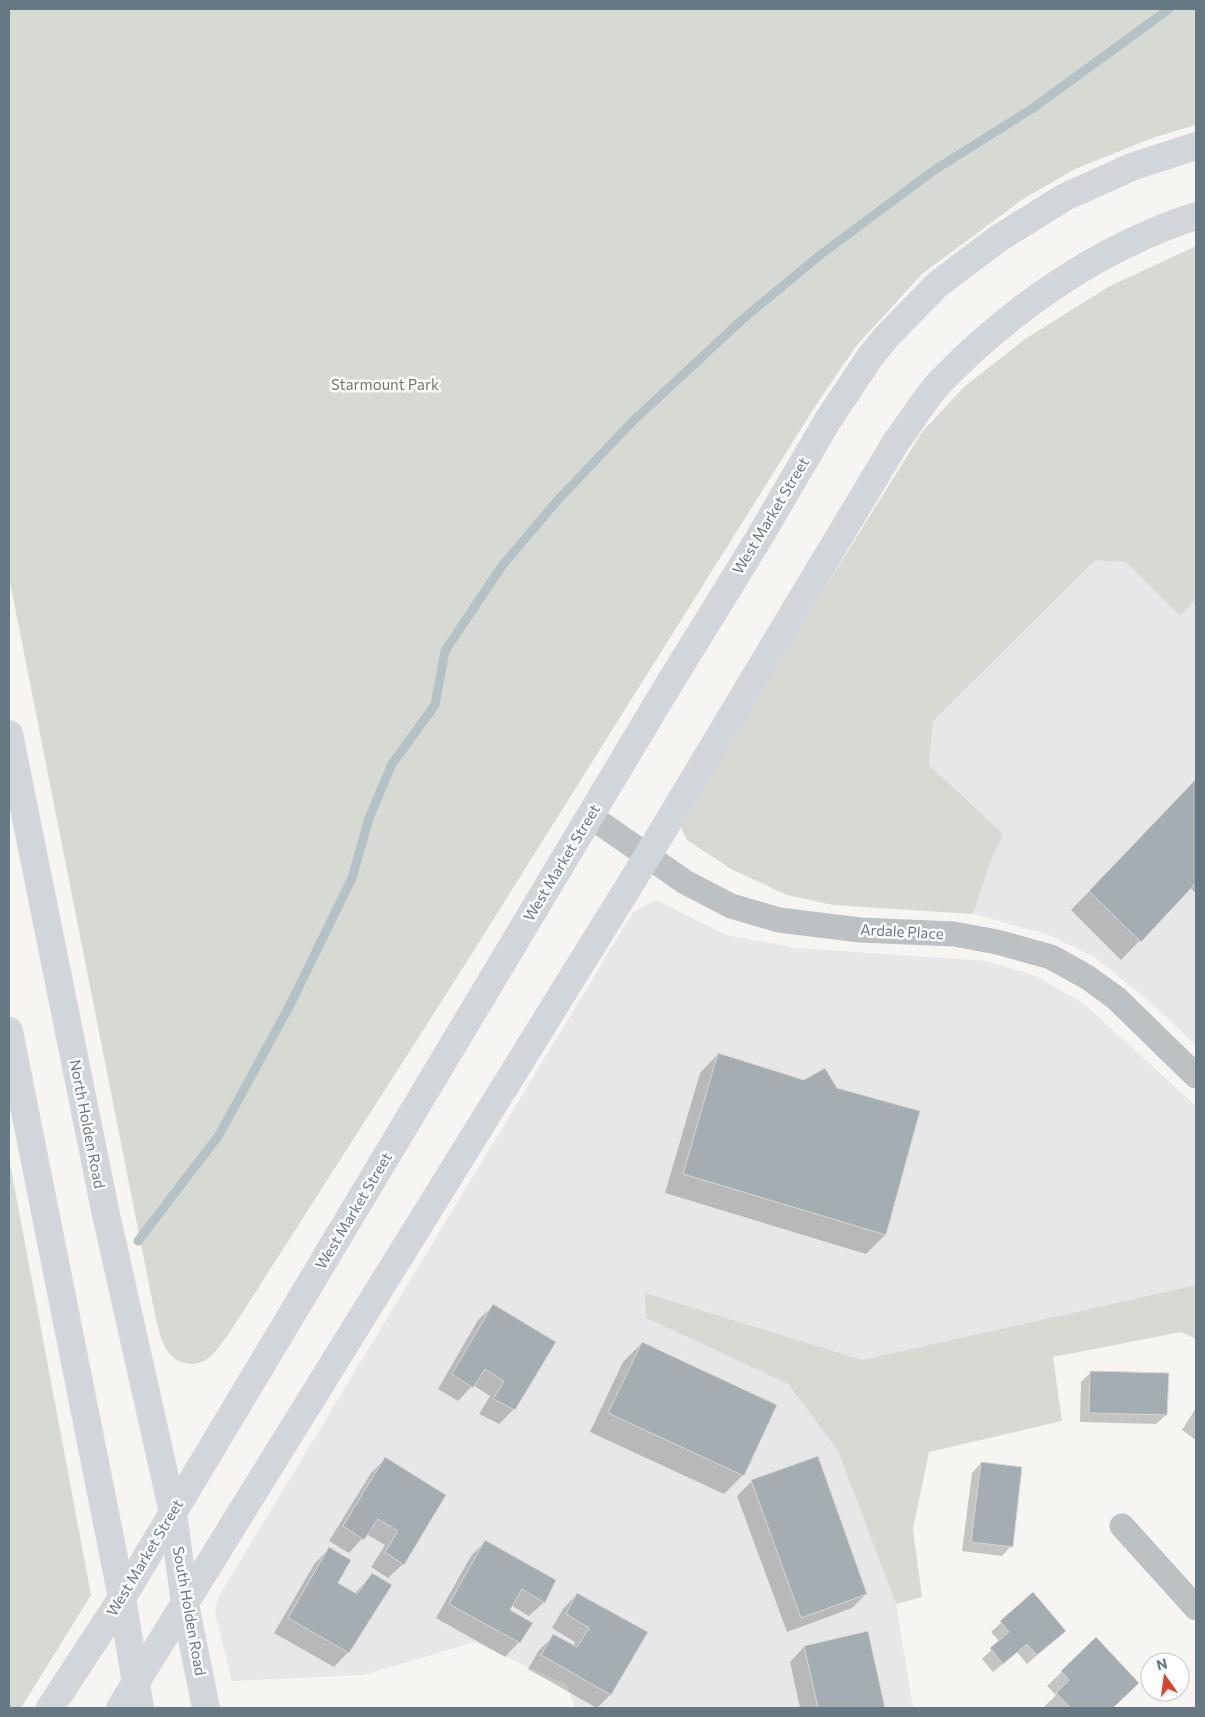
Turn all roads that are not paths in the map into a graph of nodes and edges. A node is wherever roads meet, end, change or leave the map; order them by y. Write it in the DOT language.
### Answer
graph roads {
  1 [pos="1196,146"];
  2 [pos="1196,216"];
  3 [pos="9,734"];
  4 [pos="590,816"];
  5 [pos="647,857"];
  6 [pos="9,1031"];
  7 [pos="1196,1076"];
  8 [pos="173,1513"];
  9 [pos="1122,1526"];
  10 [pos="122,1598"];
  11 [pos="185,1604"];
  12 [pos="1196,1608"];
  13 [pos="138,1696"];
  14 [pos="50,1708"];
  15 [pos="120,1708"];
  16 [pos="206,1708"];
  1 -- 4 [label="main road, West Market Street"];
  2 -- 5 [label="main road"];
  3 -- 8 [label="main road, North Holden Road"];
  4 -- 5 [label="street, Ardale Place"];
  4 -- 8 [label="main road, West Market Street"];
  5 -- 7 [label="street, Ardale Place"];
  5 -- 11 [label="main road"];
  6 -- 10 [label="main road"];
  8 -- 10 [label="main road, West Market Street"];
  8 -- 11 [label="main road, South Holden Road"];
  9 -- 12 [label="street"];
  10 -- 13 [label="main road"];
  10 -- 14 [label="main road, West Market Street"];
  11 -- 13 [label="main road"];
  11 -- 16 [label="main road, South Holden Road"];
  13 -- 15 [label="main road"];
}
